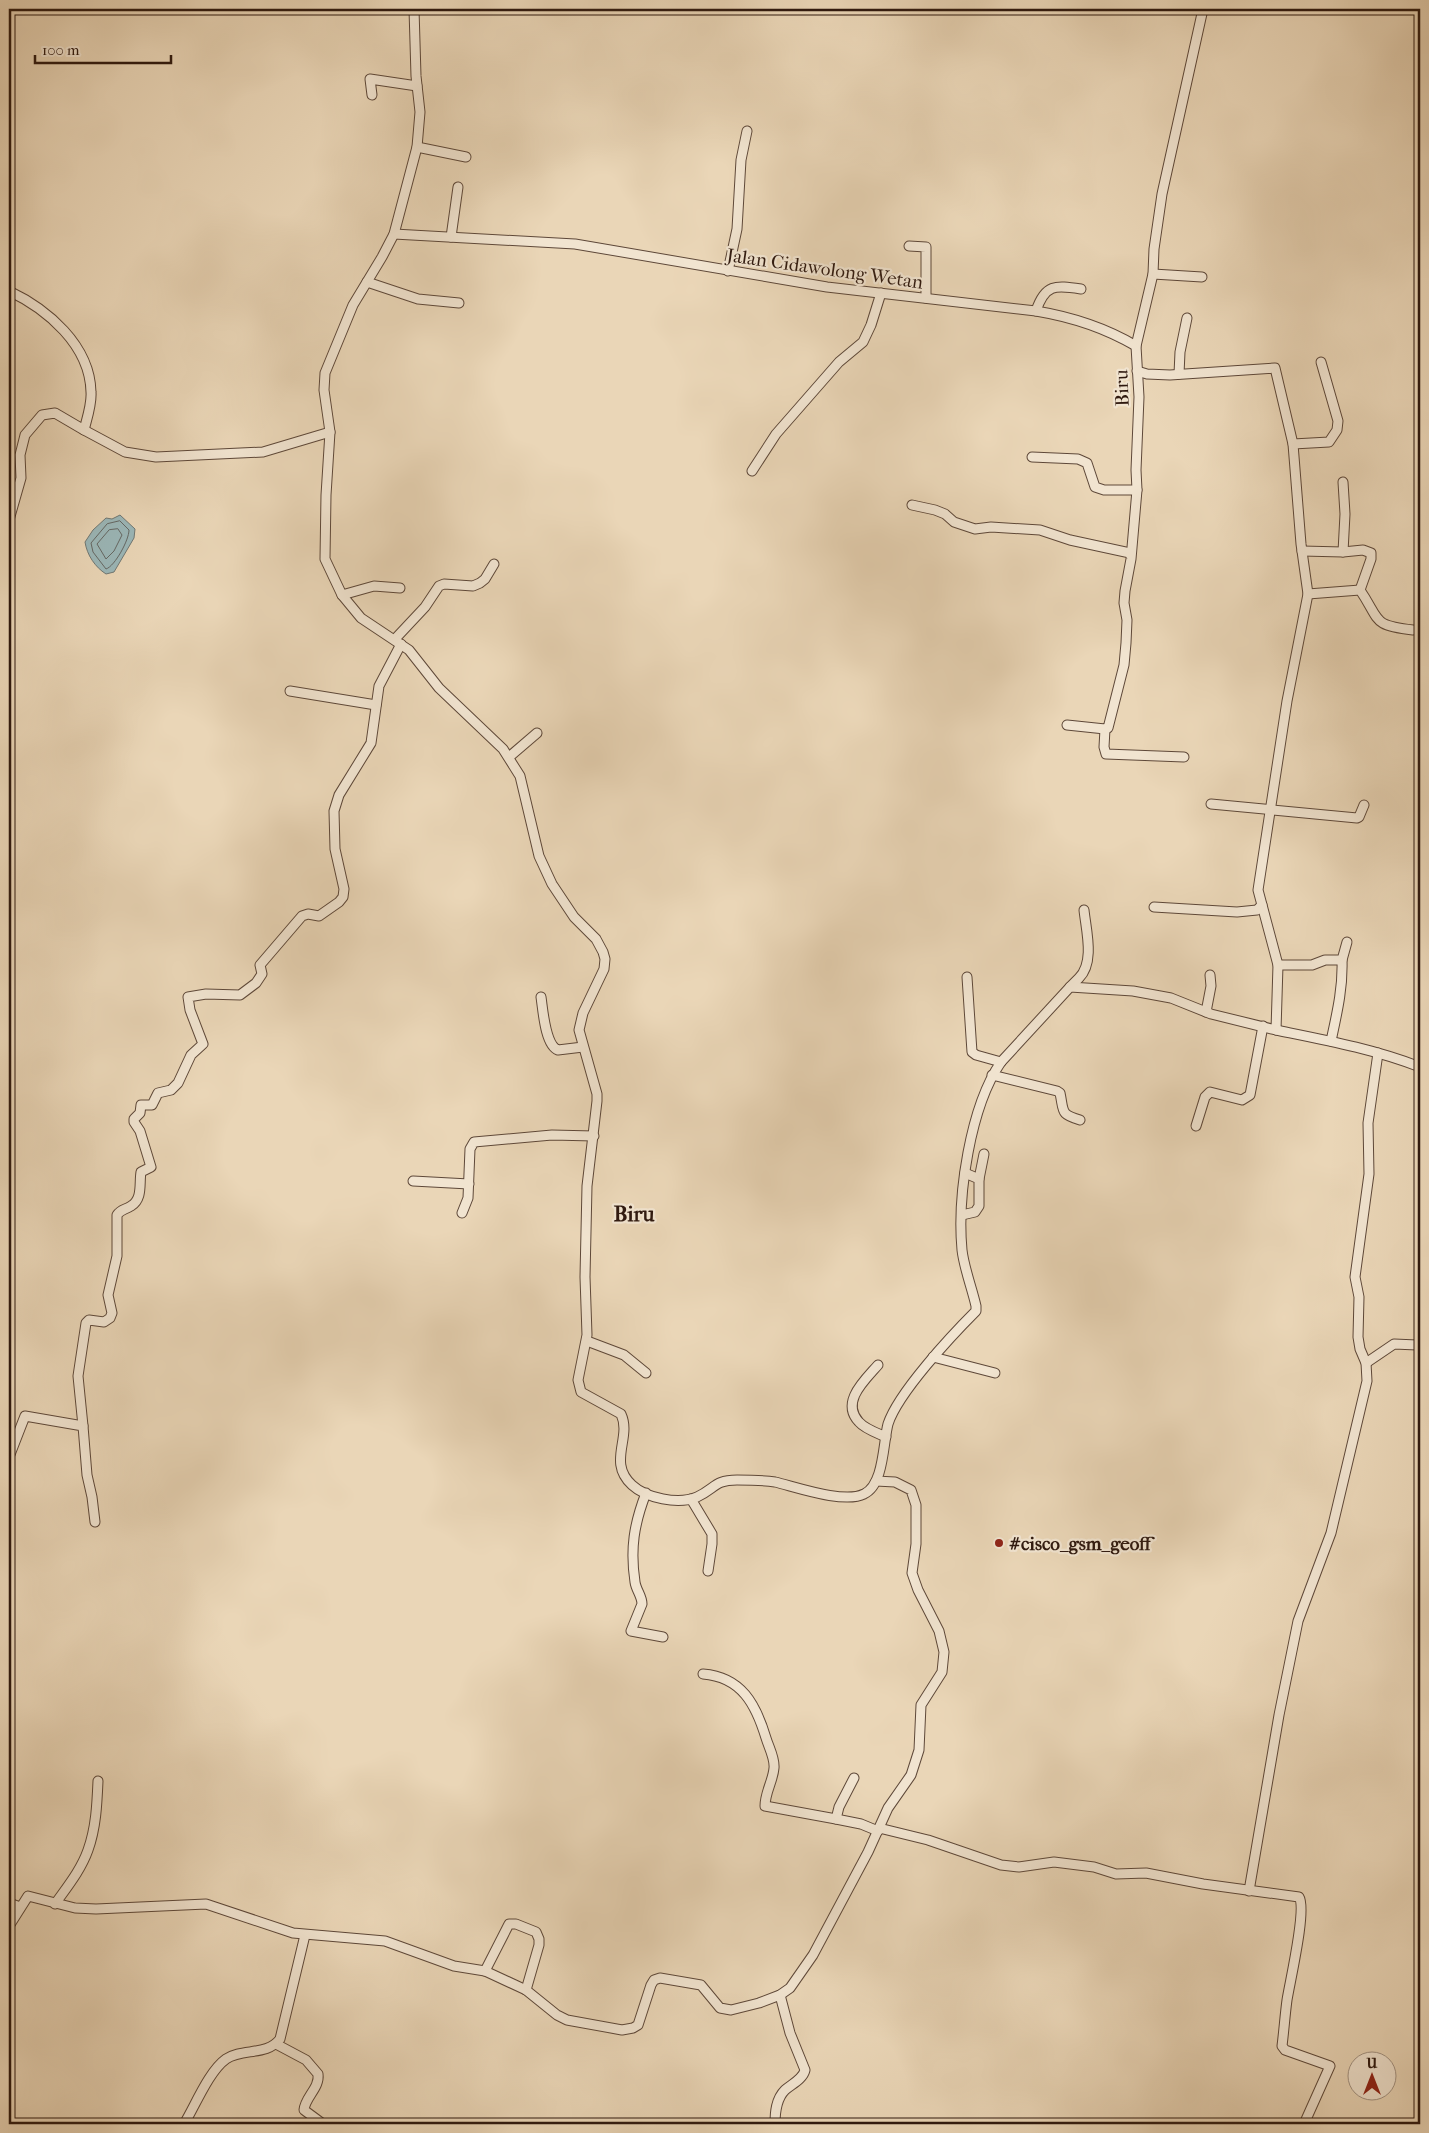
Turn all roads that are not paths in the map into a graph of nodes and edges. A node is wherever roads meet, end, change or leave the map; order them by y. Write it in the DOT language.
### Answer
graph roads {
  1 [pos="414,9"];
  2 [pos="1203,9"];
  3 [pos="417,86"];
  4 [pos="372,96"];
  5 [pos="747,131"];
  6 [pos="417,147"];
  7 [pos="466,157"];
  8 [pos="458,187"];
  9 [pos="394,234"];
  10 [pos="450,237"];
  11 [pos="909,246"];
  12 [pos="728,271"];
  13 [pos="1153,274"];
  14 [pos="1202,277"];
  15 [pos="366,282"];
  16 [pos="1081,289"];
  17 [pos="9,291"];
  18 [pos="881,293"];
  19 [pos="926,298"];
  20 [pos="459,303"];
  21 [pos="1036,311"];
  22 [pos="1187,318"];
  23 [pos="1136,346"];
  24 [pos="1321,362"];
  25 [pos="1137,371"];
  26 [pos="1179,374"];
  27 [pos="84,430"];
  28 [pos="330,432"];
  29 [pos="1293,444"];
  30 [pos="1032,457"];
  31 [pos="752,471"];
  32 [pos="1343,482"];
  33 [pos="1137,490"];
  34 [pos="912,505"];
  35 [pos="9,520"];
  36 [pos="1302,551"];
  37 [pos="1343,552"];
  38 [pos="1130,553"];
  39 [pos="494,564"];
  40 [pos="400,588"];
  41 [pos="1360,590"];
  42 [pos="1308,594"];
  43 [pos="342,595"];
  44 [pos="1414,630"];
  45 [pos="398,641"];
  46 [pos="290,691"];
  47 [pos="376,705"];
  48 [pos="1067,725"];
  49 [pos="1105,729"];
  50 [pos="537,733"];
  51 [pos="509,758"];
  52 [pos="1184,758"];
  53 [pos="1211,804"];
  54 [pos="1364,805"];
  55 [pos="1270,809"];
  56 [pos="1262,905"];
  57 [pos="1154,907"];
  58 [pos="1084,910"];
  59 [pos="1347,942"];
  60 [pos="1342,960"];
  61 [pos="1278,965"];
  62 [pos="1210,975"];
  63 [pos="967,977"];
  64 [pos="1070,987"];
  65 [pos="541,997"];
  66 [pos="1206,1012"];
  67 [pos="1263,1026"];
  68 [pos="1276,1030"];
  69 [pos="1331,1041"];
  70 [pos="583,1047"];
  71 [pos="1378,1053"];
  72 [pos="1000,1062"];
  73 [pos="1420,1067"];
  74 [pos="992,1075"];
  75 [pos="1080,1120"];
  76 [pos="1196,1126"];
  77 [pos="594,1136"];
  78 [pos="984,1154"];
  79 [pos="965,1173"];
  80 [pos="979,1179"];
  81 [pos="413,1182"];
  82 [pos="469,1184"];
  83 [pos="462,1213"];
  84 [pos="962,1215"];
  85 [pos="587,1341"];
  86 [pos="1418,1345"];
  87 [pos="933,1357"];
  88 [pos="1366,1363"];
  89 [pos="878,1365"];
  90 [pos="996,1372"];
  91 [pos="646,1373"];
  92 [pos="83,1426"];
  93 [pos="886,1438"];
  94 [pos="9,1457"];
  95 [pos="876,1481"];
  96 [pos="646,1493"];
  97 [pos="690,1499"];
  98 [pos="94,1522"];
  99 [pos="708,1570"];
  100 [pos="663,1638"];
  101 [pos="703,1674"];
  102 [pos="854,1778"];
  103 [pos="98,1781"];
  104 [pos="836,1819"];
  105 [pos="878,1829"];
  106 [pos="1249,1891"];
  107 [pos="9,1903"];
  108 [pos="55,1904"];
  109 [pos="20,1906"];
  110 [pos="9,1926"];
  111 [pos="305,1935"];
  112 [pos="485,1971"];
  113 [pos="526,1990"];
  114 [pos="780,1995"];
  115 [pos="276,2044"];
  116 [pos="184,2124"];
  117 [pos="323,2124"];
  118 [pos="775,2124"];
  119 [pos="1304,2124"];
  1 -- 3 [label="street"];
  2 -- 13 [label="street, Biru"];
  3 -- 4 [label="street"];
  3 -- 6 [label="street"];
  5 -- 12 [label="street"];
  6 -- 7 [label="street"];
  6 -- 9 [label="street"];
  8 -- 10 [label="street"];
  9 -- 10 [label="street"];
  9 -- 15 [label="street"];
  10 -- 12 [label="street, Jalan Cidawolong Wetan"];
  11 -- 19 [label="street"];
  12 -- 18 [label="street, Jalan Cidawolong Wetan"];
  13 -- 14 [label="street"];
  13 -- 23 [label="street, Biru"];
  15 -- 20 [label="street"];
  15 -- 28 [label="street"];
  16 -- 21 [label="street"];
  17 -- 27 [label="street"];
  18 -- 19 [label="street, Jalan Cidawolong Wetan"];
  18 -- 31 [label="street"];
  19 -- 21 [label="street, Jalan Cidawolong Wetan"];
  21 -- 23 [label="street, Jalan Cidawolong Wetan"];
  22 -- 26 [label="street"];
  23 -- 25 [label="street, Biru"];
  24 -- 29 [label="street"];
  25 -- 26 [label="street"];
  25 -- 33 [label="street, Biru"];
  26 -- 29 [label="street"];
  27 -- 28 [label="street"];
  27 -- 35 [label="street"];
  28 -- 43 [label="street"];
  29 -- 36 [label="street"];
  30 -- 33 [label="street"];
  32 -- 37 [label="street"];
  33 -- 38 [label="street, Biru"];
  34 -- 38 [label="street"];
  36 -- 37 [label="street"];
  36 -- 42 [label="street"];
  37 -- 41 [label="street"];
  38 -- 49 [label="street, Biru"];
  39 -- 45 [label="street"];
  40 -- 43 [label="street"];
  41 -- 42 [label="street"];
  41 -- 44 [label="street"];
  42 -- 55 [label="street"];
  43 -- 45 [label="street"];
  45 -- 47 [label="street"];
  45 -- 51 [label="street"];
  46 -- 47 [label="street"];
  47 -- 92 [label="street"];
  48 -- 49 [label="street"];
  49 -- 52 [label="street"];
  50 -- 51 [label="street"];
  51 -- 70 [label="street"];
  53 -- 55 [label="street"];
  54 -- 55 [label="street"];
  55 -- 56 [label="street"];
  56 -- 57 [label="street"];
  56 -- 61 [label="street"];
  58 -- 64 [label="street"];
  59 -- 60 [label="street"];
  60 -- 61 [label="street"];
  60 -- 69 [label="street"];
  61 -- 68 [label="street"];
  62 -- 66 [label="street"];
  63 -- 72 [label="street"];
  64 -- 66 [label="street"];
  64 -- 72 [label="street"];
  65 -- 70 [label="street"];
  66 -- 67 [label="street"];
  67 -- 68 [label="street"];
  67 -- 76 [label="street"];
  68 -- 69 [label="street"];
  69 -- 71 [label="street"];
  70 -- 77 [label="street"];
  71 -- 73 [label="street"];
  71 -- 88 [label="street"];
  72 -- 74 [label="street"];
  74 -- 75 [label="street"];
  74 -- 79 [label="street"];
  77 -- 82 [label="street"];
  77 -- 85 [label="street"];
  78 -- 80 [label="street"];
  79 -- 80 [label="street"];
  79 -- 84 [label="street"];
  80 -- 84 [label="street"];
  81 -- 82 [label="street"];
  82 -- 83 [label="street"];
  84 -- 87 [label="street"];
  85 -- 91 [label="street"];
  85 -- 96 [label="street"];
  86 -- 88 [label="street"];
  87 -- 90 [label="street"];
  87 -- 93 [label="street"];
  88 -- 106 [label="street"];
  89 -- 93 [label="street"];
  92 -- 94 [label="street"];
  92 -- 98 [label="street"];
  93 -- 95 [label="street"];
  95 -- 97 [label="street"];
  95 -- 105 [label="street"];
  96 -- 97 [label="street"];
  96 -- 100 [label="street"];
  97 -- 99 [label="street"];
  101 -- 104 [label="street"];
  102 -- 104 [label="street"];
  103 -- 108 [label="street"];
  104 -- 105 [label="street"];
  105 -- 106 [label="street"];
  105 -- 114 [label="street"];
  106 -- 119 [label="street"];
  107 -- 109 [label="street"];
  108 -- 109 [label="street"];
  108 -- 111 [label="street"];
  109 -- 110 [label="street"];
  111 -- 112 [label="street"];
  111 -- 115 [label="street"];
  112 -- 113 [label="street"];
  112 -- 113 [label="street"];
  113 -- 114 [label="street"];
  114 -- 118 [label="street"];
  115 -- 116 [label="street"];
  115 -- 117 [label="street"];
}
